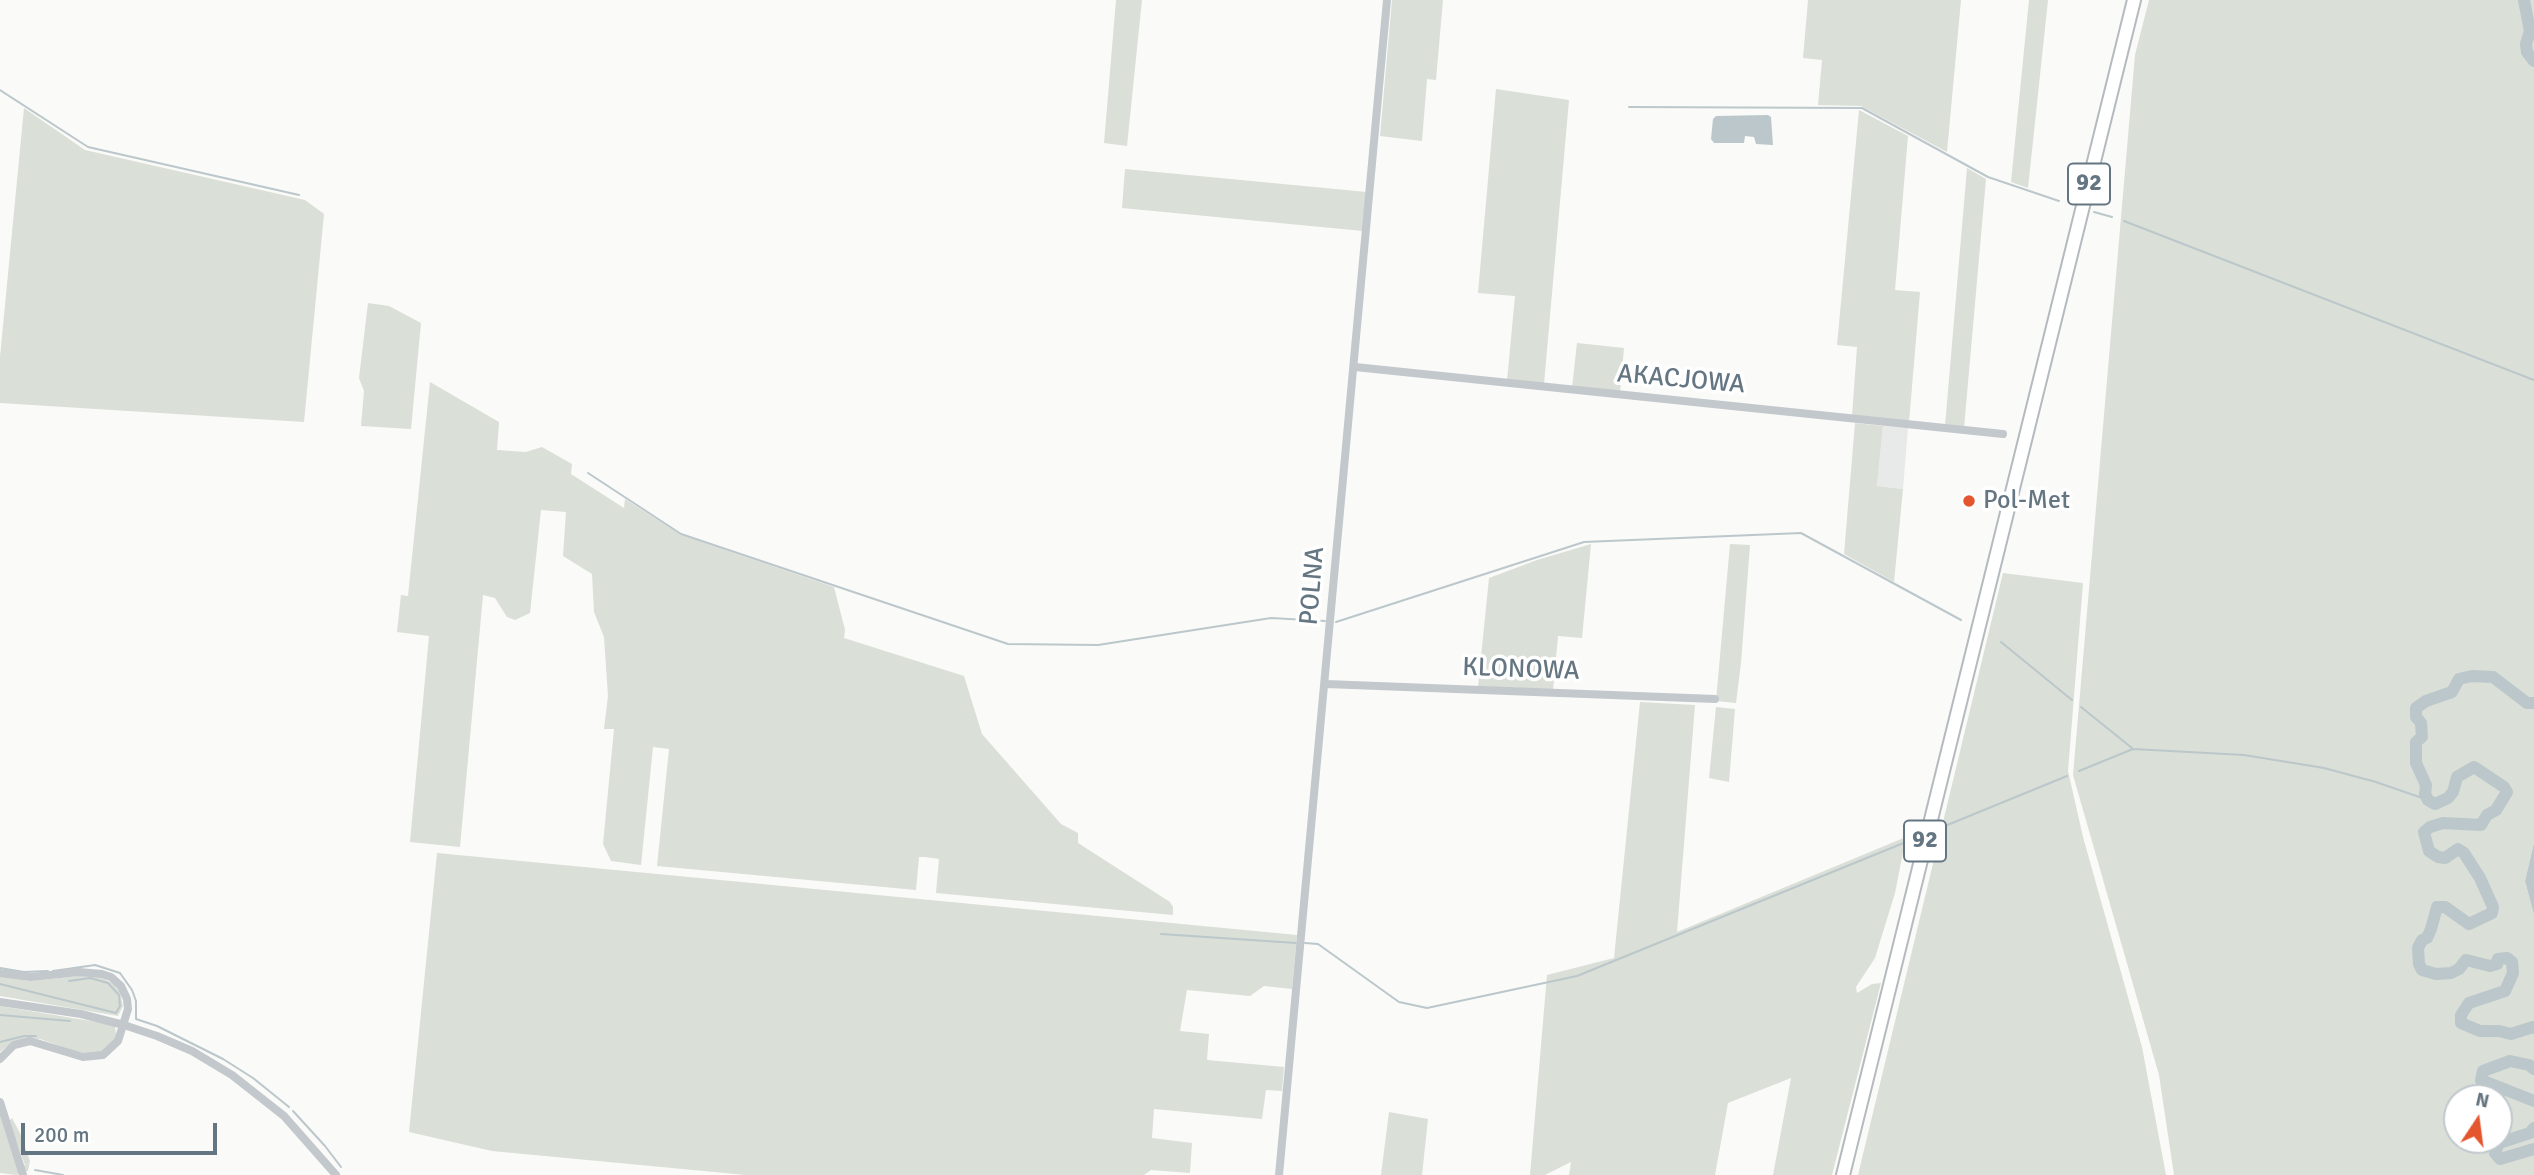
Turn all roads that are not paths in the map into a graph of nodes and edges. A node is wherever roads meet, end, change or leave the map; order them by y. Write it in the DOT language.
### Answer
graph roads {
  1 [pos="1388,0"];
  2 [pos="2134,0"];
  3 [pos="1355,367"];
  4 [pos="2003,434"];
  5 [pos="1326,684"];
  6 [pos="1715,699"];
  7 [pos="0,973"];
  8 [pos="0,1002"];
  9 [pos="124,1025"];
  10 [pos="0,1059"];
  11 [pos="0,1102"];
  12 [pos="23,1175"];
  13 [pos="336,1175"];
  14 [pos="1279,1175"];
  15 [pos="1843,1175"];
  1 -- 3 [label="street, POLNA"];
  2 -- 15 [label="main road, 92"];
  3 -- 4 [label="street, AKACJOWA"];
  3 -- 5 [label="street, POLNA"];
  5 -- 6 [label="street, KLONOWA"];
  5 -- 14 [label="street, POLNA"];
  7 -- 9 [label="street"];
  8 -- 9 [label="street"];
  9 -- 10 [label="street"];
  9 -- 13 [label="street"];
  11 -- 12 [label="street"];
}
